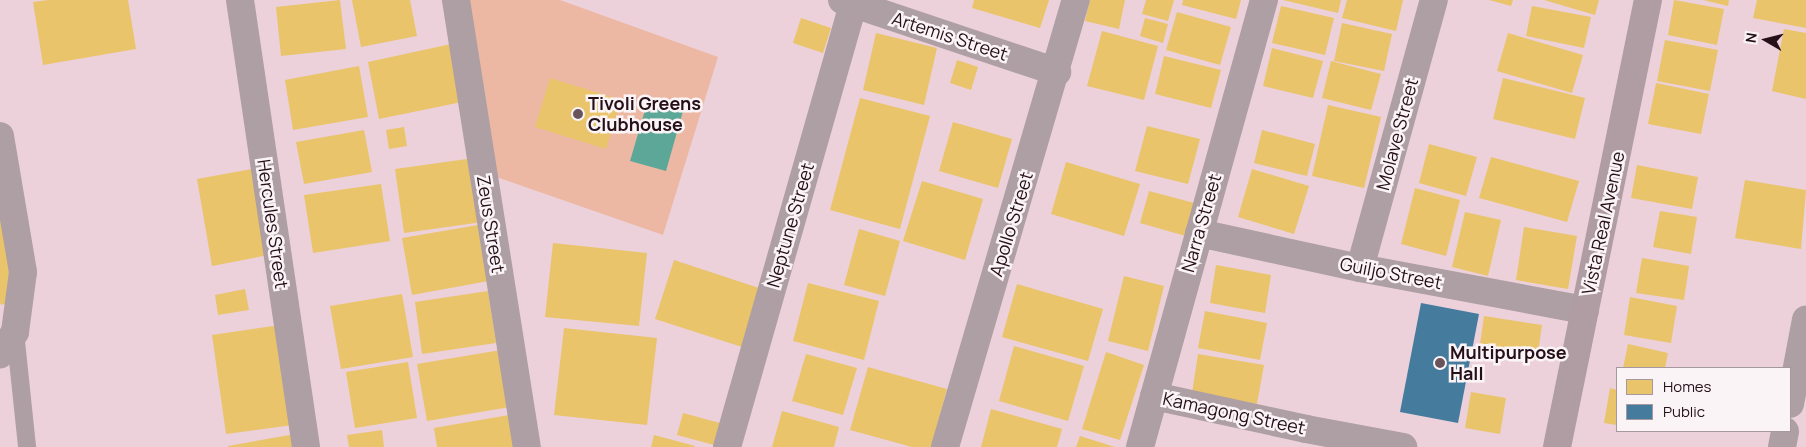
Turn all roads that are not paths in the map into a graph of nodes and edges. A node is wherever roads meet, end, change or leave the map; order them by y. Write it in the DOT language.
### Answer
graph roads {
  1 [pos="240,0"];
  2 [pos="456,0"];
  3 [pos="1076,0"];
  4 [pos="1264,0"];
  5 [pos="1434,0"];
  6 [pos="1648,0"];
  7 [pos="848,2"];
  8 [pos="1057,72"];
  9 [pos="0,136"];
  10 [pos="1199,233"];
  11 [pos="1360,268"];
  12 [pos="1585,310"];
  13 [pos="1806,319"];
  14 [pos="8,343"];
  15 [pos="1154,396"];
  16 [pos="1791,399"];
  17 [pos="1785,432"];
  18 [pos="27,447"];
  19 [pos="306,447"];
  20 [pos="527,447"];
  21 [pos="727,447"];
  22 [pos="945,447"];
  23 [pos="1140,447"];
  24 [pos="1403,447"];
  25 [pos="1557,447"];
  26 [pos="1782,447"];
  1 -- 19 [label="street, Hercules Street"];
  2 -- 20 [label="street, Zeus Street"];
  3 -- 8 [label="street, Apollo Street"];
  4 -- 10 [label="street, Narra Street"];
  5 -- 11 [label="street, Molave Street"];
  6 -- 12 [label="street, Vista Real Avenue"];
  7 -- 8 [label="street, Artemis Street"];
  7 -- 21 [label="street, Neptune Street"];
  8 -- 22 [label="street, Apollo Street"];
  9 -- 14 [label="street"];
  10 -- 11 [label="street, Guiljo Street"];
  10 -- 15 [label="street, Narra Street"];
  11 -- 12 [label="street, Guiljo Street"];
  12 -- 25 [label="street, Vista Real Avenue"];
  13 -- 16 [label="street"];
  14 -- 18 [label="lane"];
  15 -- 23 [label="street, Narra Street"];
  15 -- 24 [label="street, Kamagong Street"];
  17 -- 26 [label="street"];
}
